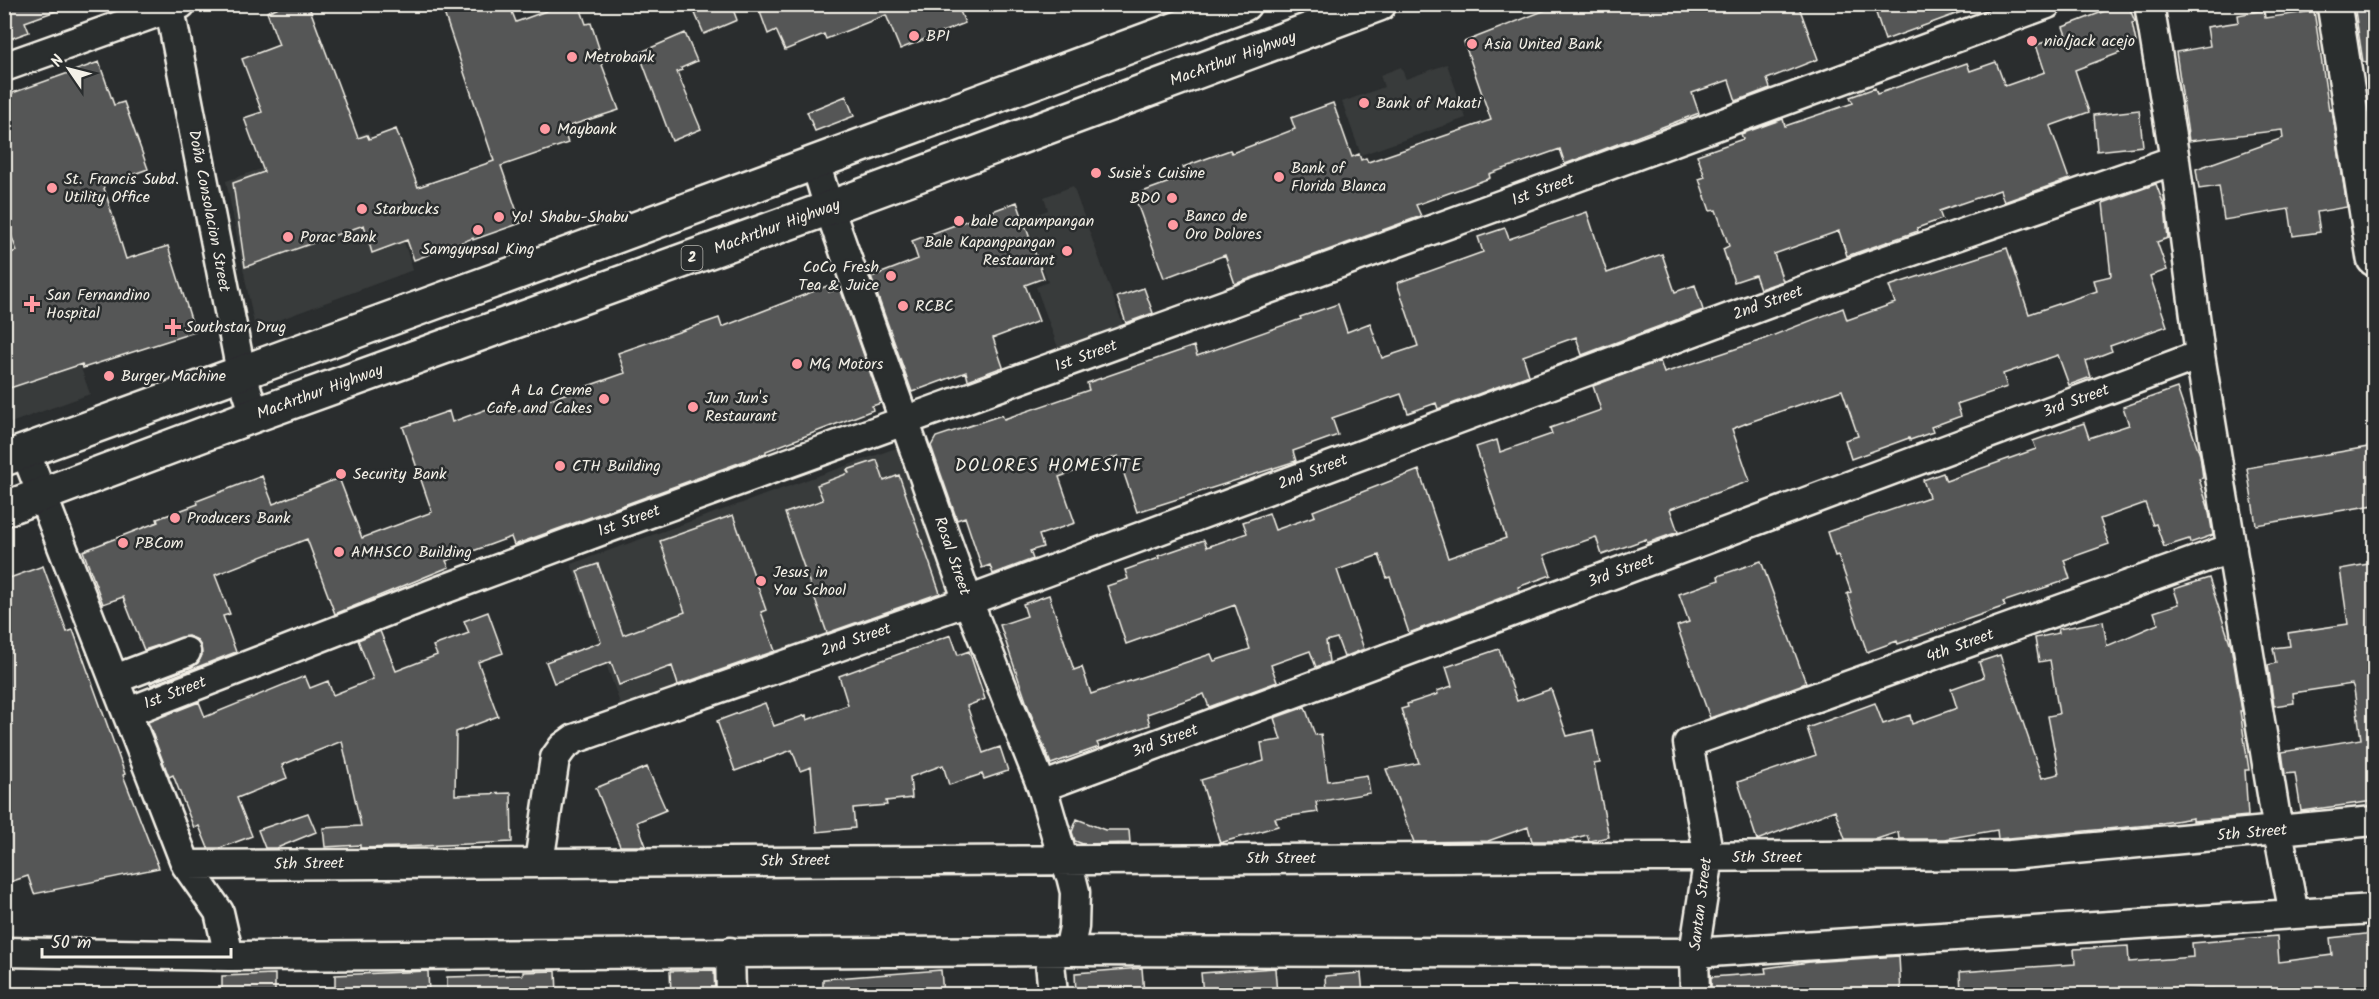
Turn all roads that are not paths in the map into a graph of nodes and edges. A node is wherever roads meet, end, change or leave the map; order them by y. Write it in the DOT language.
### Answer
graph roads {
  1 [pos="1245,4"];
  2 [pos="1379,4"];
  3 [pos="2047,4"];
  4 [pos="2149,4"];
  5 [pos="2334,4"];
  6 [pos="173,6"];
  7 [pos="4,67"];
  8 [pos="2175,160"];
  9 [pos="815,162"];
  10 [pos="829,208"];
  11 [pos="2374,259"];
  12 [pos="2200,355"];
  13 [pos="241,372"];
  14 [pos="255,415"];
  15 [pos="906,421"];
  16 [pos="15,455"];
  17 [pos="41,496"];
  18 [pos="4,509"];
  19 [pos="2232,548"];
  20 [pos="968,601"];
  21 [pos="186,652"];
  22 [pos="115,679"];
  23 [pos="128,712"];
  24 [pos="1688,743"];
  25 [pos="1042,787"];
  26 [pos="2374,821"];
  27 [pos="2278,831"];
  28 [pos="1709,857"];
  29 [pos="1063,859"];
  30 [pos="539,862"];
  31 [pos="186,865"];
  32 [pos="2374,909"];
  33 [pos="2294,915"];
  34 [pos="1059,951"];
  35 [pos="4,952"];
  36 [pos="730,952"];
  37 [pos="1694,953"];
  38 [pos="229,956"];
  39 [pos="731,994"];
  40 [pos="1053,994"];
  41 [pos="1695,994"];
  1 -- 9 [label="main road"];
  2 -- 10 [label="main road, MacArthur Highway / 2"];
  3 -- 15 [label="street, 1st Street"];
  4 -- 8 [label="street"];
  5 -- 11 [label="main road"];
  6 -- 7 [label="street"];
  6 -- 13 [label="street, Doña Consolacion Street"];
  8 -- 12 [label="street"];
  8 -- 20 [label="street, 2nd Street"];
  9 -- 10 [label="street, Rosal Street"];
  9 -- 13 [label="main road"];
  10 -- 14 [label="main road, MacArthur Highway / 2"];
  10 -- 15 [label="street, Rosal Street"];
  12 -- 19 [label="street"];
  12 -- 25 [label="street, 3rd Street"];
  13 -- 14 [label="street, Doña Consolacion Street"];
  13 -- 16 [label="main road"];
  14 -- 17 [label="main road, MacArthur Highway / 2"];
  15 -- 20 [label="street, Rosal Street"];
  15 -- 23 [label="street, 1st Street"];
  16 -- 17 [label="street"];
  17 -- 18 [label="main road, MacArthur Highway / 2"];
  17 -- 22 [label="street"];
  19 -- 24 [label="street, 4th Street"];
  19 -- 27 [label="street"];
  20 -- 25 [label="street, Rosal Street"];
  20 -- 30 [label="street, 2nd Street"];
  21 -- 22 [label="street"];
  22 -- 23 [label="street"];
  23 -- 31 [label="street"];
  24 -- 28 [label="street, Santan Street"];
  25 -- 29 [label="street, Rosal Street"];
  26 -- 27 [label="street, 5th Street"];
  27 -- 28 [label="street, 5th Street"];
  27 -- 33 [label="street"];
  28 -- 29 [label="street, 5th Street"];
  28 -- 37 [label="street, Santan Street"];
  29 -- 30 [label="street, 5th Street"];
  29 -- 34 [label="street, Rosal Street"];
  30 -- 31 [label="street, 5th Street"];
  31 -- 38 [label="street"];
  32 -- 33 [label="street"];
  33 -- 37 [label="street"];
  34 -- 36 [label="street"];
  34 -- 37 [label="street"];
  34 -- 40 [label="street, Rosal Street"];
  35 -- 38 [label="street"];
  36 -- 38 [label="street"];
  36 -- 39 [label="street"];
  37 -- 41 [label="street, Santan Street"];
}
